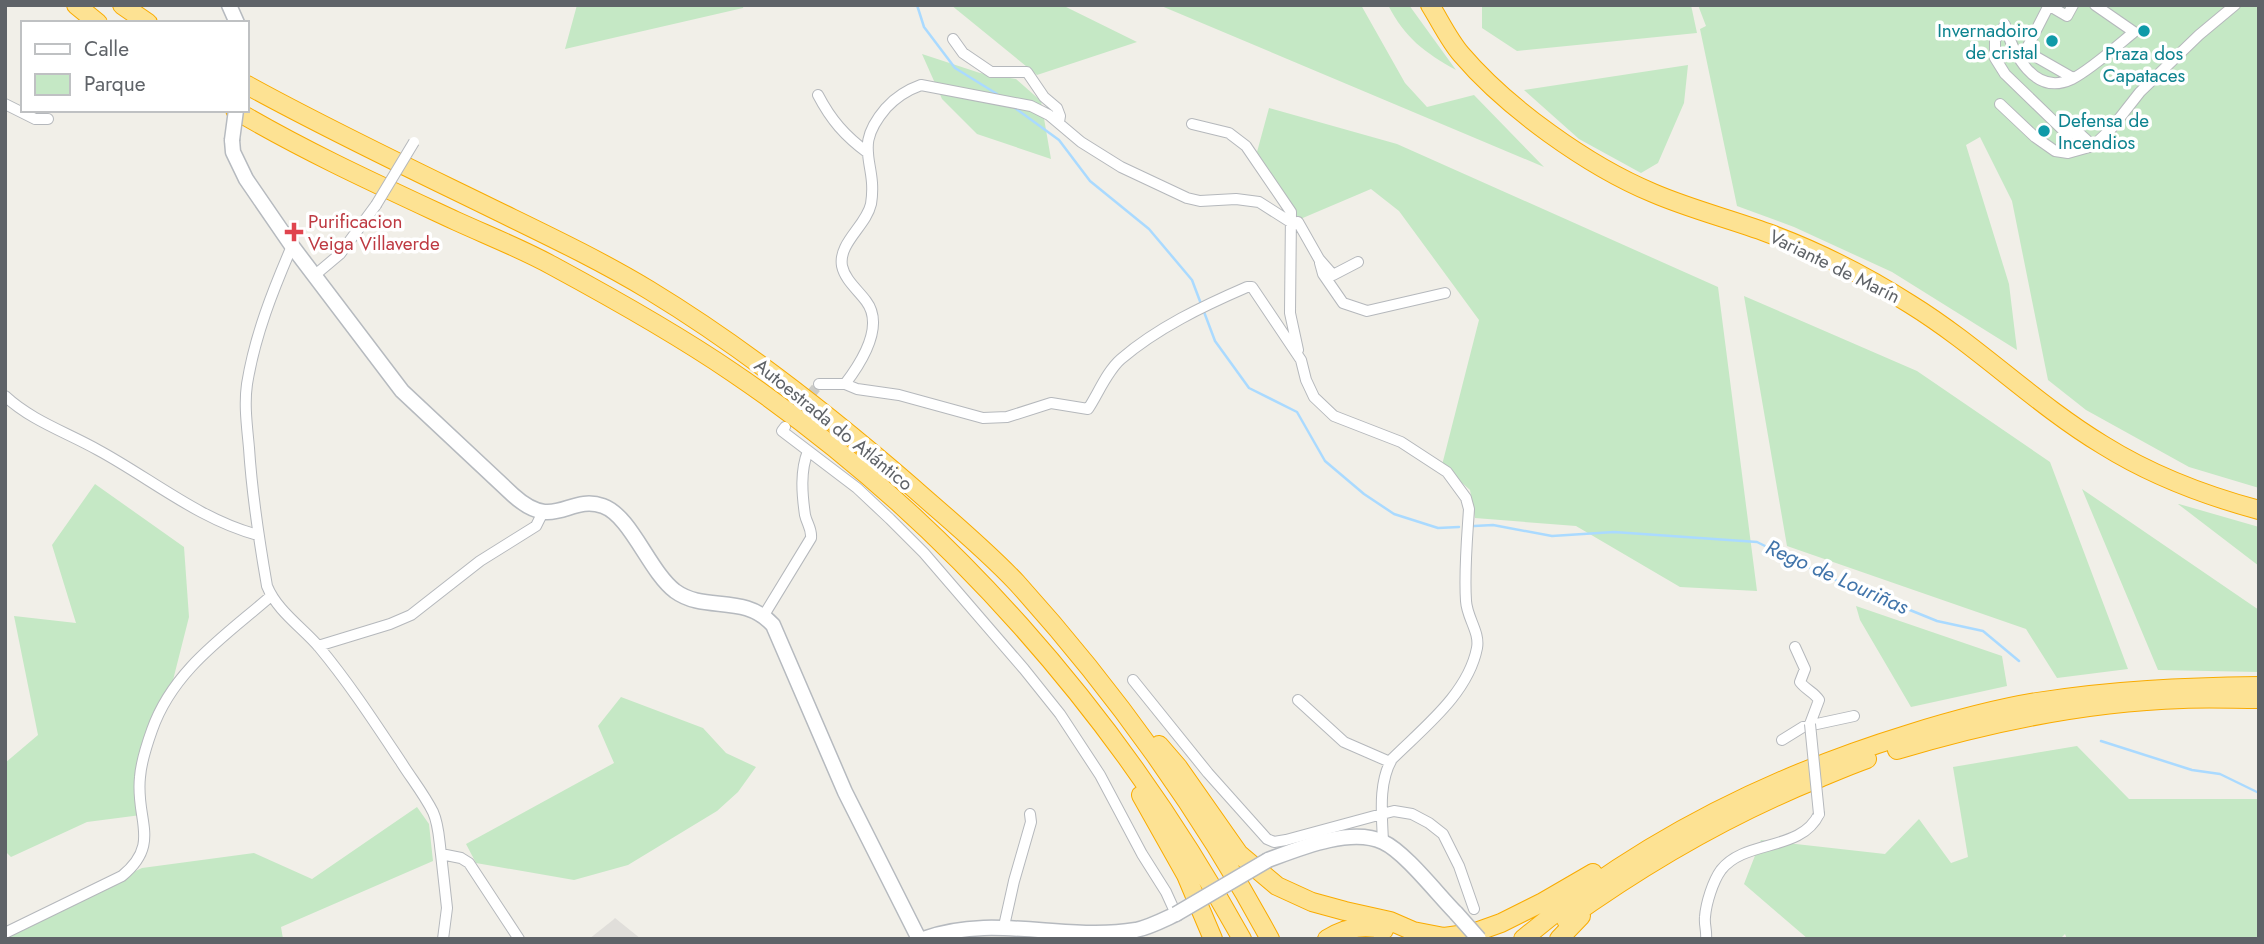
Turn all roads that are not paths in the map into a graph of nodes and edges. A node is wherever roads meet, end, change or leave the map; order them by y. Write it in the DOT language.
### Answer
graph roads {
  1 [pos="76,5"];
  2 [pos="122,5"];
  3 [pos="229,5"];
  4 [pos="1430,5"];
  5 [pos="2049,5"];
  6 [pos="2054,5"];
  7 [pos="2073,5"];
  8 [pos="2095,5"];
  9 [pos="2235,5"];
  10 [pos="96,21"];
  11 [pos="145,21"];
  12 [pos="236,21"];
  13 [pos="953,39"];
  14 [pos="2073,78"];
  15 [pos="248,86"];
  16 [pos="818,95"];
  17 [pos="5,104"];
  18 [pos="2000,104"];
  19 [pos="235,112"];
  20 [pos="238,112"];
  21 [pos="48,119"];
  22 [pos="1059,122"];
  23 [pos="1192,124"];
  24 [pos="414,142"];
  25 [pos="2093,146"];
  26 [pos="868,153"];
  27 [pos="1292,223"];
  28 [pos="292,246"];
  29 [pos="1319,259"];
  30 [pos="1358,262"];
  31 [pos="315,275"];
  32 [pos="1445,293"];
  33 [pos="1301,360"];
  34 [pos="819,384"];
  35 [pos="845,384"];
  36 [pos="5,396"];
  37 [pos="785,427"];
  38 [pos="808,451"];
  39 [pos="2259,510"];
  40 [pos="543,512"];
  41 [pos="258,535"];
  42 [pos="271,596"];
  43 [pos="764,615"];
  44 [pos="1065,638"];
  45 [pos="318,646"];
  46 [pos="1795,647"];
  47 [pos="1133,680"];
  48 [pos="2259,686"];
  49 [pos="2259,698"];
  50 [pos="1298,700"];
  51 [pos="1088,704"];
  52 [pos="1854,716"];
  53 [pos="1810,724"];
  54 [pos="1782,740"];
  55 [pos="1390,762"];
  56 [pos="1030,814"];
  57 [pos="1381,814"];
  58 [pos="1696,822"];
  59 [pos="1383,842"];
  60 [pos="441,854"];
  61 [pos="1600,896"];
  62 [pos="1474,909"];
  63 [pos="1176,914"];
  64 [pos="1004,926"];
  65 [pos="5,933"];
  66 [pos="443,939"];
  67 [pos="519,939"];
  68 [pos="921,939"];
  69 [pos="1213,939"];
  70 [pos="1242,939"];
  71 [pos="1270,939"];
  72 [pos="1327,939"];
  73 [pos="1403,939"];
  74 [pos="1479,939"];
  75 [pos="1523,939"];
  76 [pos="1540,939"];
  77 [pos="1559,939"];
  78 [pos="1706,939"];
  1 -- 10 [label="highway"];
  2 -- 11 [label="highway"];
  3 -- 12 [label="street"];
  4 -- 39 [label="highway, Variante de Marín"];
  5 -- 14 [label="street"];
  6 -- 7 [label="street"];
  8 -- 14 [label="street"];
  9 -- 25 [label="street"];
  13 -- 22 [label="street"];
  14 -- 25 [label="street"];
  15 -- 44 [label="highway, Autoestrada do Atlántico"];
  16 -- 26 [label="street"];
  17 -- 21 [label="street"];
  18 -- 25 [label="street"];
  19 -- 28 [label="street, bridge"];
  20 -- 51 [label="highway, Autoestrada do Atlántico"];
  22 -- 26 [label="street"];
  22 -- 27 [label="street"];
  23 -- 27 [label="street"];
  24 -- 31 [label="street, bridge"];
  26 -- 35 [label="street"];
  27 -- 29 [label="street"];
  27 -- 33 [label="street"];
  28 -- 31 [label="street"];
  28 -- 41 [label="street"];
  29 -- 30 [label="street"];
  29 -- 32 [label="street"];
  31 -- 40 [label="street"];
  33 -- 35 [label="street"];
  33 -- 55 [label="street"];
  34 -- 35 [label="street"];
  36 -- 41 [label="street"];
  37 -- 38 [label="street"];
  38 -- 43 [label="street"];
  38 -- 63 [label="street"];
  40 -- 43 [label="street"];
  40 -- 45 [label="street"];
  41 -- 42 [label="street"];
  42 -- 45 [label="street"];
  42 -- 65 [label="street"];
  43 -- 68 [label="street"];
  44 -- 58 [label="highway"];
  44 -- 71 [label="highway, Autoestrada do Atlántico"];
  45 -- 60 [label="street"];
  46 -- 53 [label="street"];
  47 -- 57 [label="street"];
  48 -- 58 [label="highway"];
  49 -- 61 [label="highway"];
  50 -- 55 [label="street"];
  51 -- 69 [label="highway"];
  51 -- 70 [label="highway, Autoestrada do Atlántico"];
  52 -- 53 [label="street"];
  53 -- 54 [label="street"];
  53 -- 78 [label="street, bridge"];
  55 -- 57 [label="street"];
  56 -- 64 [label="street"];
  57 -- 59 [label="street"];
  57 -- 62 [label="street"];
  58 -- 75 [label="highway"];
  59 -- 63 [label="street, bridge"];
  59 -- 74 [label="street, bridge"];
  60 -- 66 [label="street"];
  60 -- 67 [label="street"];
  61 -- 76 [label="highway"];
  61 -- 77 [label="highway"];
  63 -- 64 [label="street"];
  64 -- 68 [label="street"];
  72 -- 73 [label="highway"];
}
